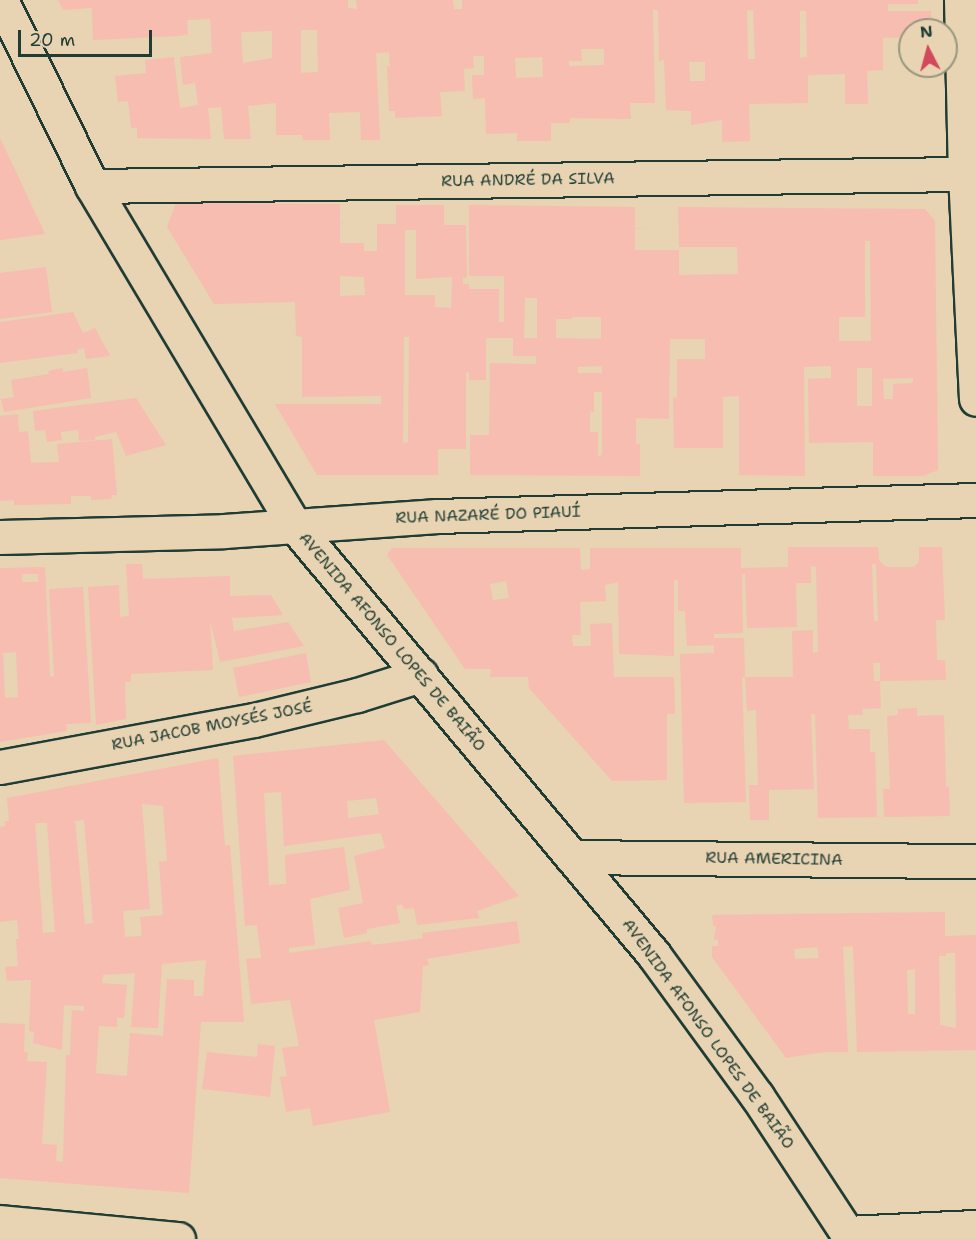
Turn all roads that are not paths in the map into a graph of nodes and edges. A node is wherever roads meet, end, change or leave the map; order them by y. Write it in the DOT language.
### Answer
graph roads {
  1 [pos="1,0"];
  2 [pos="961,0"];
  3 [pos="964,174"];
  4 [pos="92,186"];
  5 [pos="976,399"];
  6 [pos="976,500"];
  7 [pos="294,525"];
  8 [pos="0,537"];
  9 [pos="421,675"];
  10 [pos="0,767"];
  11 [pos="572,857"];
  12 [pos="976,861"];
  13 [pos="0,1222"];
  14 [pos="976,1227"];
  15 [pos="849,1236"];
  16 [pos="178,1239"];
  1 -- 4 [label="street, AVENIDA AFONSO LOPES DE BAIÃO"];
  2 -- 3 [label="street"];
  3 -- 4 [label="street, RUA ANDRÉ DA SILVA"];
  3 -- 5 [label="street"];
  4 -- 7 [label="street, AVENIDA AFONSO LOPES DE BAIÃO"];
  6 -- 7 [label="street, RUA NAZARÉ DO PIAUÍ"];
  7 -- 8 [label="street, RUA NAZARÉ DO PIAUÍ"];
  7 -- 9 [label="street, AVENIDA AFONSO LOPES DE BAIÃO"];
  9 -- 10 [label="street, RUA JACOB MOYSÉS JOSÉ"];
  9 -- 11 [label="street, AVENIDA AFONSO LOPES DE BAIÃO"];
  11 -- 12 [label="street, RUA AMERICINA"];
  11 -- 15 [label="street, AVENIDA AFONSO LOPES DE BAIÃO"];
  13 -- 16 [label="street"];
  14 -- 15 [label="street"];
}
